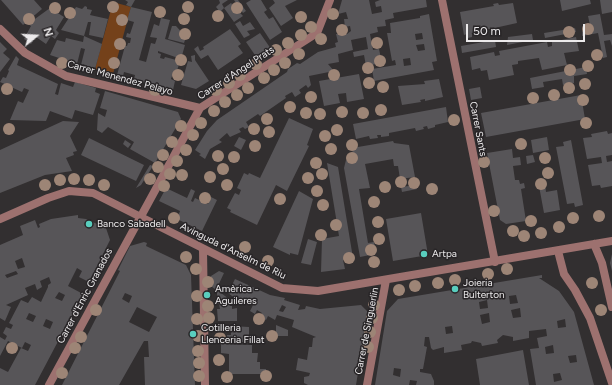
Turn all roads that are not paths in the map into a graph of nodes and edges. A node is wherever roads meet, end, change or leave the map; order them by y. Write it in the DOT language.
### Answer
graph roads {
  1 [pos="330,0"];
  2 [pos="442,0"];
  3 [pos="0,29"];
  4 [pos="200,108"];
  5 [pos="140,216"];
  6 [pos="0,219"];
  7 [pos="612,241"];
  8 [pos="594,244"];
  9 [pos="203,249"];
  10 [pos="558,251"];
  11 [pos="495,262"];
  12 [pos="386,280"];
  13 [pos="612,307"];
  14 [pos="612,383"];
  15 [pos="48,385"];
  16 [pos="205,385"];
  17 [pos="367,385"];
  1 -- 4 [label="street, Carrer d'Angel Prats"];
  2 -- 11 [label="street, Carrer Sants"];
  3 -- 4 [label="street, Carrer Menendez Pelayo"];
  4 -- 5 [label="street, Carrer d'Angel Prats"];
  5 -- 6 [label="street, Avinguda d'Anselm de Riu"];
  5 -- 9 [label="street, Avinguda d'Anselm de Riu"];
  5 -- 15 [label="street, Carrer d'Enric Granados"];
  7 -- 8 [label="street, Avinguda d'Anselm de Riu"];
  8 -- 10 [label="street, Avinguda d'Anselm de Riu"];
  8 -- 13 [label="street"];
  9 -- 12 [label="street, Avinguda d'Anselm de Riu"];
  9 -- 16 [label="street"];
  10 -- 11 [label="street, Avinguda d'Anselm de Riu"];
  10 -- 14 [label="street"];
  11 -- 12 [label="street, Avinguda d'Anselm de Riu"];
  12 -- 17 [label="street, Carrer de Singuerlin"];
}
